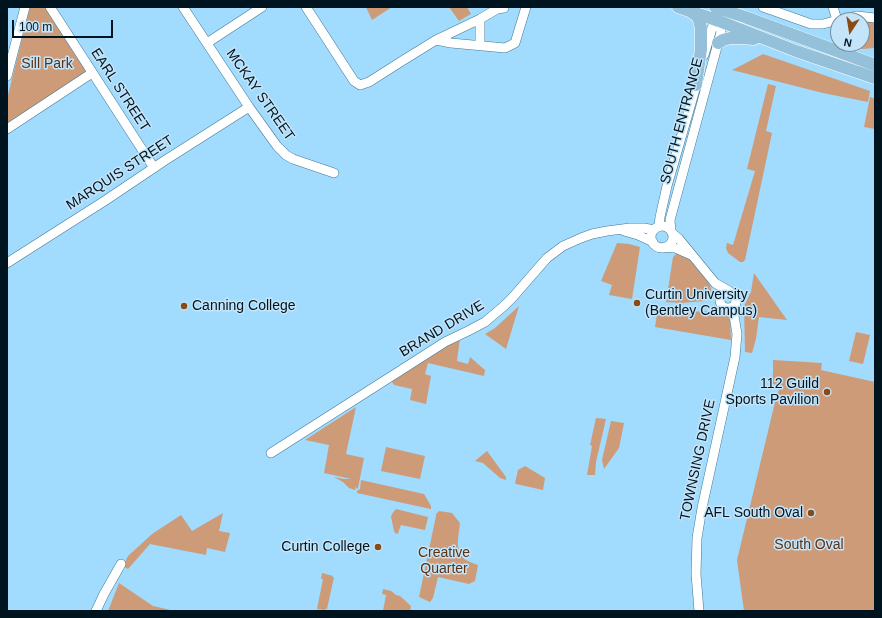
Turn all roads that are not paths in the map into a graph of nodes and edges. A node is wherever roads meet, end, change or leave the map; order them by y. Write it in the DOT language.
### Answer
graph roads {
  1 [pos="25,7"];
  2 [pos="50,7"];
  3 [pos="183,7"];
  4 [pos="262,7"];
  5 [pos="306,7"];
  6 [pos="526,7"];
  7 [pos="678,7"];
  8 [pos="763,7"];
  9 [pos="504,8"];
  10 [pos="691,11"];
  11 [pos="716,15"];
  12 [pos="480,19"];
  13 [pos="830,22"];
  14 [pos="436,40"];
  15 [pos="207,43"];
  16 [pos="718,44"];
  17 [pos="480,45"];
  18 [pos="796,51"];
  19 [pos="875,58"];
  20 [pos="860,59"];
  21 [pos="875,64"];
  22 [pos="92,73"];
  23 [pos="7,76"];
  24 [pos="875,78"];
  25 [pos="696,85"];
  26 [pos="249,106"];
  27 [pos="7,129"];
  28 [pos="154,168"];
  29 [pos="334,172"];
  30 [pos="656,228"];
  31 [pos="621,230"];
  32 [pos="672,232"];
  33 [pos="653,242"];
  34 [pos="664,247"];
  35 [pos="692,255"];
  36 [pos="7,263"];
  37 [pos="715,283"];
  38 [pos="729,292"];
  39 [pos="720,299"];
  40 [pos="736,301"];
  41 [pos="727,308"];
  42 [pos="734,316"];
  43 [pos="271,453"];
  44 [pos="121,564"];
  45 [pos="96,611"];
  46 [pos="699,611"];
  1 -- 23 [label="street"];
  2 -- 22 [label="street, EARL STREET"];
  3 -- 15 [label="street, MCKAY STREET"];
  4 -- 15 [label="street"];
  5 -- 14 [label="street"];
  6 -- 17 [label="street"];
  7 -- 10 [label="main road"];
  8 -- 13 [label="street"];
  9 -- 12 [label="street"];
  10 -- 11 [label="main road"];
  10 -- 25 [label="main road"];
  11 -- 16 [label="street, SOUTH ENTRANCE"];
  11 -- 18 [label="main road"];
  11 -- 20 [label="main road"];
  11 -- 25 [label="street, SOUTH ENTRANCE"];
  12 -- 14 [label="street"];
  12 -- 17 [label="street"];
  14 -- 17 [label="street"];
  15 -- 26 [label="street, MCKAY STREET"];
  16 -- 18 [label="main road"];
  16 -- 32 [label="street, SOUTH ENTRANCE"];
  18 -- 24 [label="main road"];
  19 -- 20 [label="street"];
  20 -- 21 [label="main road"];
  22 -- 27 [label="street"];
  22 -- 28 [label="street, EARL STREET"];
  25 -- 30 [label="street, SOUTH ENTRANCE"];
  26 -- 28 [label="street, MARQUIS STREET"];
  26 -- 29 [label="street, MCKAY STREET"];
  28 -- 36 [label="street, MARQUIS STREET"];
  30 -- 31 [label="street, BRAND DRIVE"];
  30 -- 32 [label="street"];
  30 -- 33 [label="street"];
  31 -- 33 [label="street, BRAND DRIVE"];
  31 -- 43 [label="street, BRAND DRIVE"];
  32 -- 34 [label="street"];
  32 -- 35 [label="street"];
  33 -- 34 [label="street"];
  34 -- 35 [label="street"];
  35 -- 37 [label="street"];
  37 -- 38 [label="street"];
  37 -- 39 [label="street"];
  38 -- 39 [label="street"];
  38 -- 40 [label="street"];
  39 -- 41 [label="street"];
  40 -- 41 [label="street"];
  40 -- 42 [label="street, TOWNSING DRIVE"];
  41 -- 42 [label="street"];
  42 -- 46 [label="street, TOWNSING DRIVE"];
  44 -- 45 [label="street"];
}
